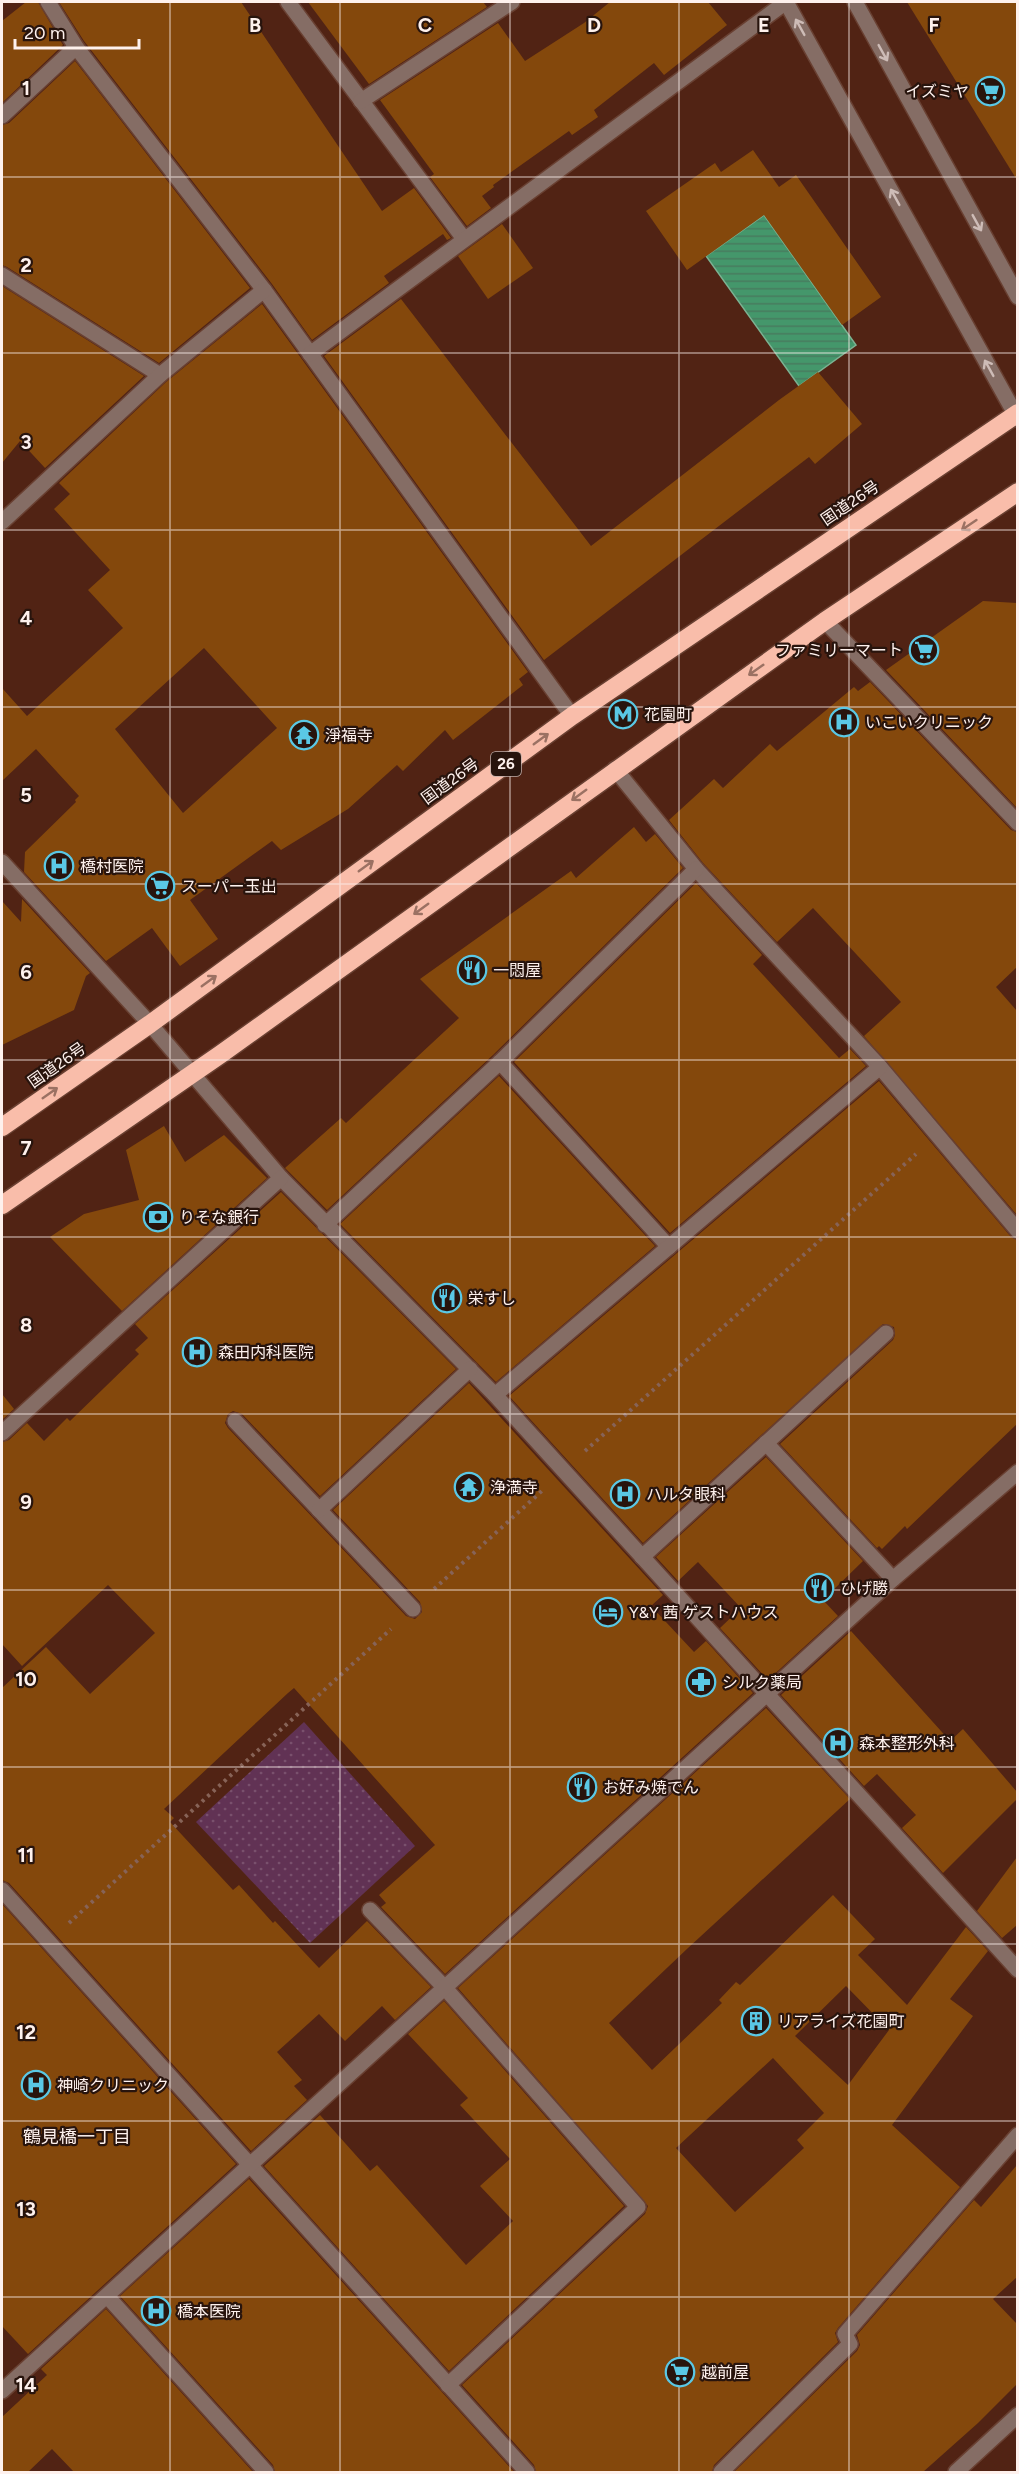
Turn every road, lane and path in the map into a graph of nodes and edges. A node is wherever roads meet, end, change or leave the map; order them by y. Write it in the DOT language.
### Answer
graph roads {
  1 [pos="48,2"];
  2 [pos="288,2"];
  3 [pos="512,2"];
  4 [pos="786,2"];
  5 [pos="855,2"];
  6 [pos="76,47"];
  7 [pos="362,101"];
  8 [pos="2,116"];
  9 [pos="464,239"];
  10 [pos="2,275"];
  11 [pos="264,290"];
  12 [pos="1017,297"];
  13 [pos="310,354"];
  14 [pos="160,375"];
  15 [pos="1017,416"];
  16 [pos="1017,492"];
  17 [pos="2,522"];
  18 [pos="825,621"];
  19 [pos="572,716"];
  20 [pos="615,769"];
  21 [pos="1017,823"];
  22 [pos="2,862"];
  23 [pos="696,869"];
  24 [pos="150,1024"];
  25 [pos="500,1062"];
  26 [pos="880,1067"];
  27 [pos="192,1074"];
  28 [pos="2,1127"];
  29 [pos="937,1135"];
  30 [pos="282,1178"];
  31 [pos="2,1205"];
  32 [pos="325,1225"];
  33 [pos="1017,1231"];
  34 [pos="669,1247"];
  35 [pos="886,1333"];
  36 [pos="470,1369"];
  37 [pos="495,1395"];
  38 [pos="235,1421"];
  39 [pos="2,1433"];
  40 [pos="766,1443"];
  41 [pos="564,1470"];
  42 [pos="1017,1472"];
  43 [pos="319,1510"];
  44 [pos="642,1557"];
  45 [pos="893,1579"];
  46 [pos="412,1609"];
  47 [pos="767,1695"];
  48 [pos="2,1890"];
  49 [pos="370,1910"];
  50 [pos="48,1942"];
  51 [pos="1017,1970"];
  52 [pos="445,1988"];
  53 [pos="1017,2135"];
  54 [pos="250,2165"];
  55 [pos="107,2296"];
  56 [pos="448,2385"];
  57 [pos="2,2391"];
  58 [pos="1017,2415"];
  59 [pos="266,2472"];
  60 [pos="527,2472"];
  61 [pos="721,2472"];
  62 [pos="956,2472"];
  1 -- 6 [label="street"];
  2 -- 7 [label="street"];
  3 -- 7 [label="street"];
  4 -- 9 [label="street"];
  15 -- 4 [label="street, one-way"];
  5 -- 12 [label="street, one-way"];
  6 -- 8 [label="street"];
  6 -- 11 [label="street"];
  7 -- 9 [label="street"];
  9 -- 13 [label="street"];
  10 -- 14 [label="street"];
  11 -- 13 [label="street"];
  11 -- 14 [label="street"];
  13 -- 19 [label="street"];
  14 -- 17 [label="street"];
  15 -- 19 [label="highway, 国道26号 / 26"];
  16 -- 18 [label="highway, one-way"];
  18 -- 20 [label="highway, one-way"];
  18 -- 21 [label="street"];
  24 -- 19 [label="highway, 国道26号 / 26, one-way"];
  20 -- 23 [label="street"];
  20 -- 27 [label="highway, one-way"];
  22 -- 24 [label="street"];
  23 -- 25 [label="street"];
  23 -- 26 [label="street"];
  24 -- 27 [label="street"];
  28 -- 24 [label="highway, 国道26号 / 26, one-way"];
  25 -- 32 [label="street"];
  25 -- 34 [label="street"];
  26 -- 29 [label="street"];
  26 -- 34 [label="street"];
  27 -- 30 [label="street"];
  27 -- 31 [label="highway"];
  29 -- 33 [label="street"];
  29 -- 41 [label="path"];
  30 -- 32 [label="street"];
  30 -- 39 [label="street"];
  32 -- 36 [label="street"];
  34 -- 37 [label="street"];
  35 -- 40 [label="street"];
  36 -- 37 [label="street"];
  36 -- 43 [label="street"];
  37 -- 41 [label="street"];
  38 -- 43 [label="street"];
  40 -- 44 [label="street"];
  40 -- 45 [label="street"];
  41 -- 44 [label="street"];
  41 -- 46 [label="path"];
  42 -- 45 [label="street"];
  43 -- 46 [label="street"];
  44 -- 47 [label="street"];
  45 -- 47 [label="street"];
  46 -- 50 [label="path"];
  47 -- 51 [label="street"];
  47 -- 52 [label="street"];
  48 -- 50 [label="street"];
  49 -- 52 [label="street"];
  50 -- 54 [label="street"];
  52 -- 54 [label="street"];
  52 -- 56 [label="street"];
  53 -- 61 [label="street"];
  54 -- 55 [label="street"];
  54 -- 56 [label="street"];
  55 -- 57 [label="street"];
  55 -- 59 [label="street"];
  56 -- 60 [label="street"];
  58 -- 62 [label="street"];
}
